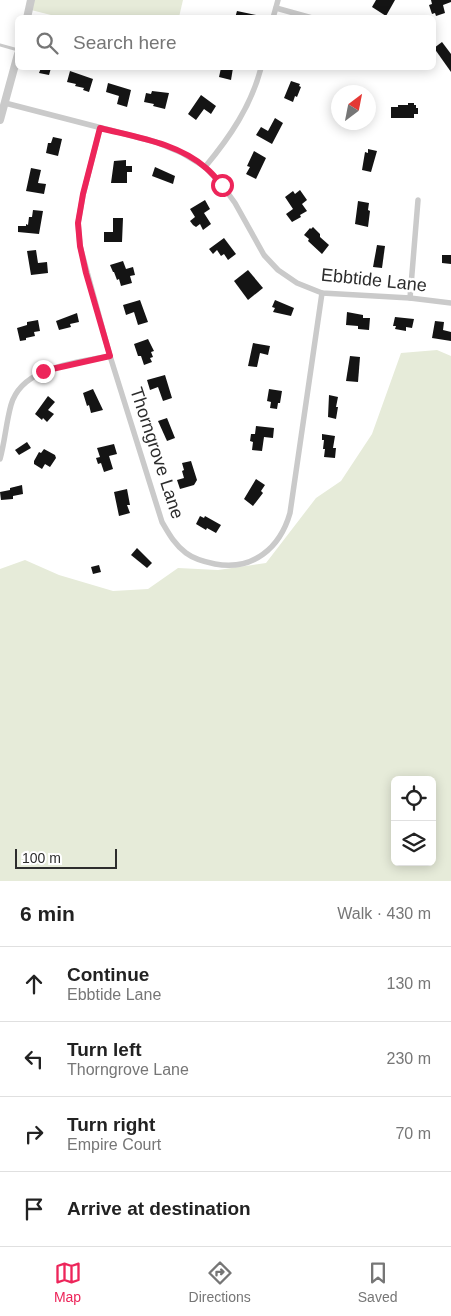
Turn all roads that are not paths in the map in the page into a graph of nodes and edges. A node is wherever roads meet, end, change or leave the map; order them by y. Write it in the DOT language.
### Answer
graph roads {
  1 [pos="31,0"];
  2 [pos="278,0"];
  3 [pos="276,8"];
  4 [pos="27,15"];
  5 [pos="274,15"];
  6 [pos="301,15"];
  7 [pos="0,45"];
  8 [pos="15,51"];
  9 [pos="15,64"];
  10 [pos="260,70"];
  11 [pos="5,103"];
  12 [pos="0,120"];
  13 [pos="100,128"];
  14 [pos="205,167"];
  15 [pos="418,200"];
  16 [pos="322,293"];
  17 [pos="410,298"];
  18 [pos="451,303"];
  19 [pos="110,356"];
  20 [pos="0,459"];
  1 -- 4 [label="street"];
  2 -- 3 [label="street"];
  3 -- 5 [label="street"];
  3 -- 6 [label="street"];
  7 -- 8 [label="lane"];
  9 -- 11 [label="street"];
  10 -- 14 [label="street"];
  11 -- 12 [label="street"];
  11 -- 13 [label="street, Ebbtide Lane"];
  13 -- 14 [label="street, Ebbtide Lane"];
  13 -- 19 [label="street, Thorngrove Lane"];
  14 -- 16 [label="street, Ebbtide Lane"];
  15 -- 17 [label="street"];
  16 -- 17 [label="street, Ebbtide Lane"];
  16 -- 19 [label="street, Thorngrove Lane"];
  17 -- 18 [label="street, Ebbtide Lane"];
  19 -- 20 [label="street"];
}
